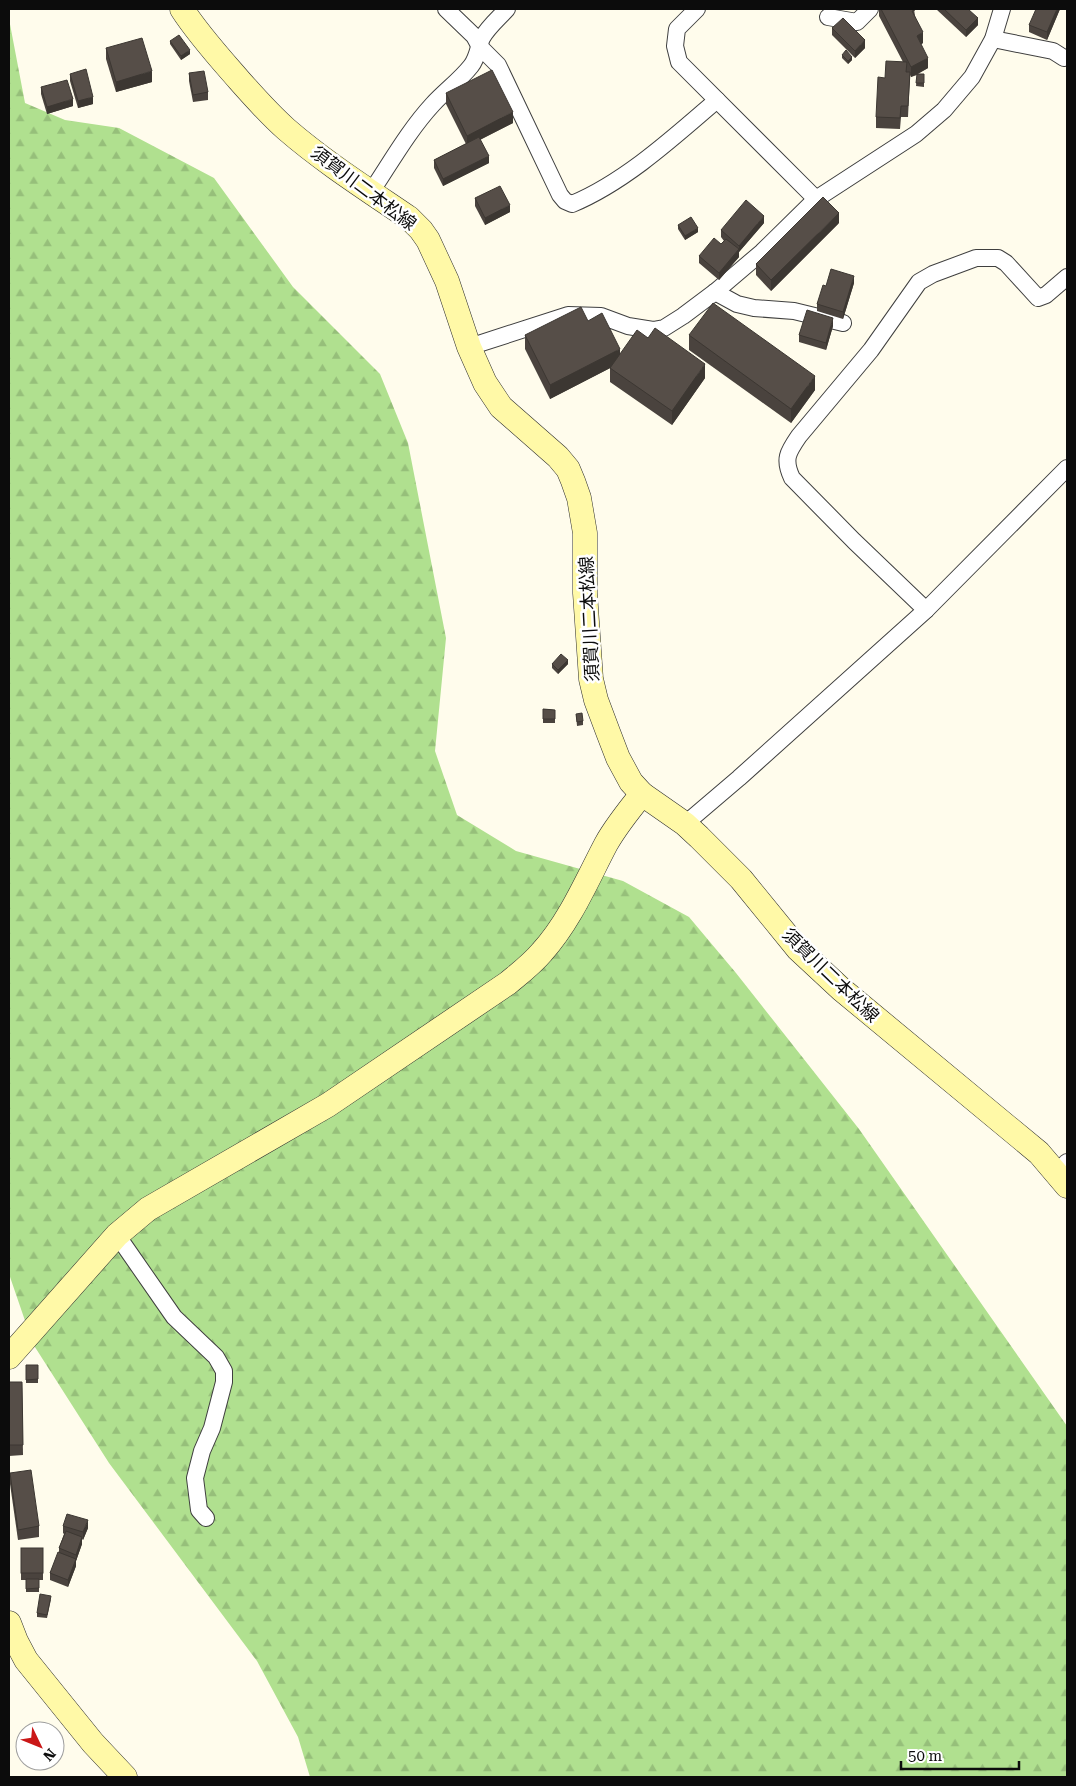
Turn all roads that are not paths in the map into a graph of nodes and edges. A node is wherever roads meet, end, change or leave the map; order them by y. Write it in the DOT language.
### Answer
graph roads {
  1 [pos="182,9"];
  2 [pos="446,9"];
  3 [pos="507,9"];
  4 [pos="697,9"];
  5 [pos="870,9"];
  6 [pos="985,9"];
  7 [pos="1000,15"];
  8 [pos="828,17"];
  9 [pos="993,39"];
  10 [pos="480,47"];
  11 [pos="1064,58"];
  12 [pos="717,100"];
  13 [pos="371,192"];
  14 [pos="816,199"];
  15 [pos="1067,277"];
  16 [pos="716,292"];
  17 [pos="843,322"];
  18 [pos="469,347"];
  19 [pos="1067,468"];
  20 [pos="926,610"];
  21 [pos="642,794"];
  22 [pos="685,824"];
  23 [pos="1063,1173"];
  24 [pos="118,1235"];
  25 [pos="9,1357"];
  26 [pos="206,1518"];
  27 [pos="9,1623"];
  28 [pos="125,1777"];
  1 -- 13 [label="main road, 須賀川二本松線"];
  2 -- 10 [label="street"];
  3 -- 10 [label="street"];
  4 -- 12 [label="street"];
  5 -- 8 [label="street"];
  6 -- 7 [label="street"];
  7 -- 9 [label="street"];
  9 -- 11 [label="street"];
  9 -- 14 [label="street"];
  10 -- 12 [label="street"];
  10 -- 13 [label="street"];
  12 -- 14 [label="street"];
  13 -- 18 [label="main road, 須賀川二本松線"];
  14 -- 16 [label="street"];
  15 -- 20 [label="street"];
  16 -- 17 [label="street"];
  16 -- 18 [label="street"];
  18 -- 21 [label="main road, 須賀川二本松線"];
  19 -- 20 [label="street"];
  20 -- 22 [label="street"];
  21 -- 22 [label="main road, 須賀川二本松線"];
  21 -- 24 [label="main road"];
  22 -- 23 [label="main road, 須賀川二本松線"];
  24 -- 25 [label="main road"];
  24 -- 26 [label="street"];
  27 -- 28 [label="main road"];
}
